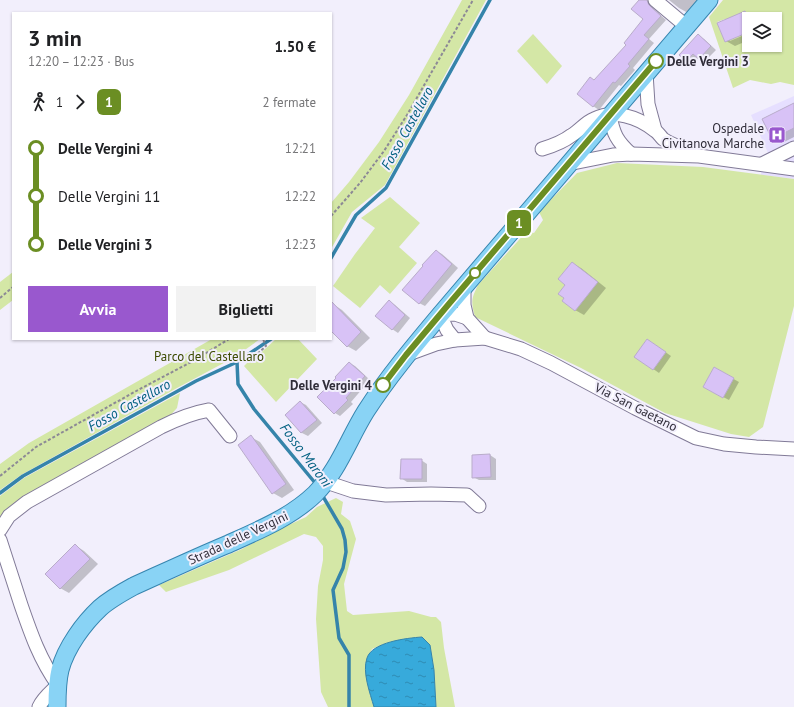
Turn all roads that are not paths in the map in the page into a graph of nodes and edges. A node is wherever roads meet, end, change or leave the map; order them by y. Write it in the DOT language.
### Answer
graph roads {
  1 [pos="655,0"];
  2 [pos="709,0"];
  3 [pos="686,26"];
  4 [pos="646,73"];
  5 [pos="610,115"];
  6 [pos="655,130"];
  7 [pos="794,148"];
  8 [pos="542,149"];
  9 [pos="631,154"];
  10 [pos="699,156"];
  11 [pos="568,164"];
  12 [pos="762,164"];
  13 [pos="794,169"];
  14 [pos="464,287"];
  15 [pos="440,315"];
  16 [pos="467,318"];
  17 [pos="485,338"];
  18 [pos="455,340"];
  19 [pos="406,355"];
  20 [pos="230,436"];
  21 [pos="794,448"];
  22 [pos="326,482"];
  23 [pos="478,506"];
  24 [pos="0,530"];
  25 [pos="0,540"];
  26 [pos="58,686"];
  27 [pos="39,707"];
  28 [pos="57,707"];
  1 -- 3 [label="street"];
  2 -- 3 [label="main road, Strada delle Vergini"];
  3 -- 4 [label="main road, Strada delle Vergini"];
  4 -- 5 [label="main road, Strada delle Vergini"];
  4 -- 6 [label="street"];
  5 -- 6 [label="street"];
  5 -- 8 [label="street"];
  5 -- 9 [label="street"];
  5 -- 11 [label="main road, Strada delle Vergini"];
  6 -- 10 [label="street"];
  7 -- 12 [label="street"];
  9 -- 10 [label="street"];
  9 -- 11 [label="street"];
  10 -- 12 [label="street"];
  11 -- 14 [label="main road, Strada delle Vergini"];
  12 -- 13 [label="street"];
  14 -- 15 [label="main road, Strada delle Vergini"];
  14 -- 16 [label="street"];
  15 -- 16 [label="street"];
  15 -- 18 [label="street"];
  15 -- 19 [label="main road, Strada delle Vergini"];
  16 -- 17 [label="street"];
  17 -- 18 [label="street, Via San Gaetano"];
  17 -- 21 [label="street, Via San Gaetano"];
  18 -- 19 [label="street, Via San Gaetano"];
  19 -- 22 [label="main road, Strada delle Vergini"];
  20 -- 24 [label="street"];
  22 -- 23 [label="street"];
  22 -- 26 [label="main road, Strada delle Vergini"];
  25 -- 26 [label="street"];
  26 -- 27 [label="street"];
  26 -- 28 [label="main road, Strada delle Vergini"];
}
